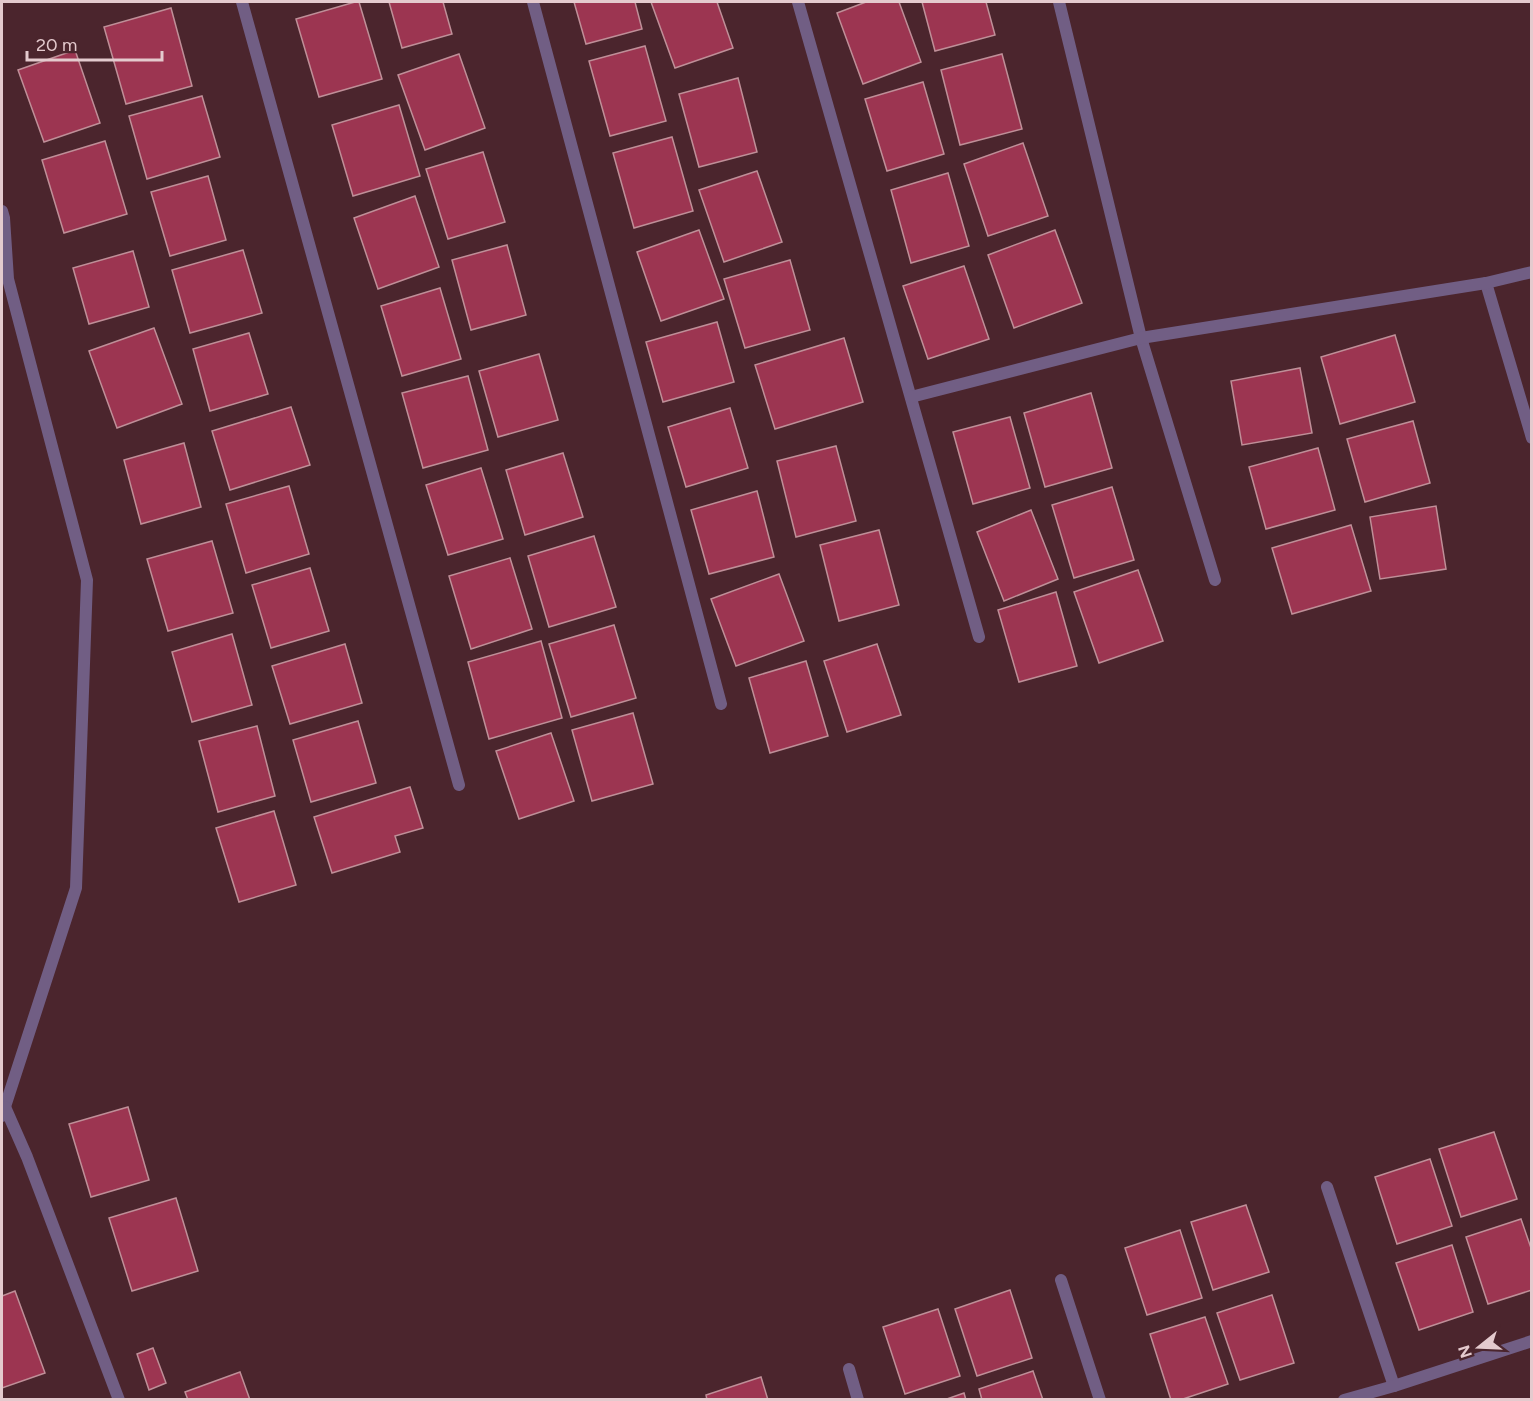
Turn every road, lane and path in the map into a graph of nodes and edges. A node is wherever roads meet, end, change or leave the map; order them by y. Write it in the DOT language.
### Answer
graph roads {
  1 [pos="242,2"];
  2 [pos="533,2"];
  3 [pos="798,2"];
  4 [pos="1059,2"];
  5 [pos="2,212"];
  6 [pos="1532,272"];
  7 [pos="5,278"];
  8 [pos="1486,283"];
  9 [pos="1141,338"];
  10 [pos="911,397"];
  11 [pos="1532,438"];
  12 [pos="1215,580"];
  13 [pos="979,637"];
  14 [pos="721,704"];
  15 [pos="459,785"];
  16 [pos="3,1112"];
  17 [pos="1327,1187"];
  18 [pos="1061,1280"];
  19 [pos="1532,1341"];
  20 [pos="849,1370"];
  21 [pos="1394,1386"];
  22 [pos="119,1400"];
  23 [pos="858,1400"];
  24 [pos="1100,1400"];
  25 [pos="1344,1400"];
  1 -- 15 [label="street"];
  2 -- 14 [label="street"];
  3 -- 10 [label="street"];
  4 -- 9 [label="street"];
  5 -- 7 [label="street"];
  6 -- 8 [label="street"];
  7 -- 16 [label="street"];
  8 -- 9 [label="street"];
  8 -- 11 [label="street"];
  9 -- 10 [label="street"];
  9 -- 12 [label="street"];
  10 -- 13 [label="street"];
  16 -- 22 [label="street"];
  17 -- 21 [label="street"];
  18 -- 24 [label="street"];
  19 -- 21 [label="street"];
  20 -- 23 [label="street"];
  21 -- 25 [label="street"];
}
